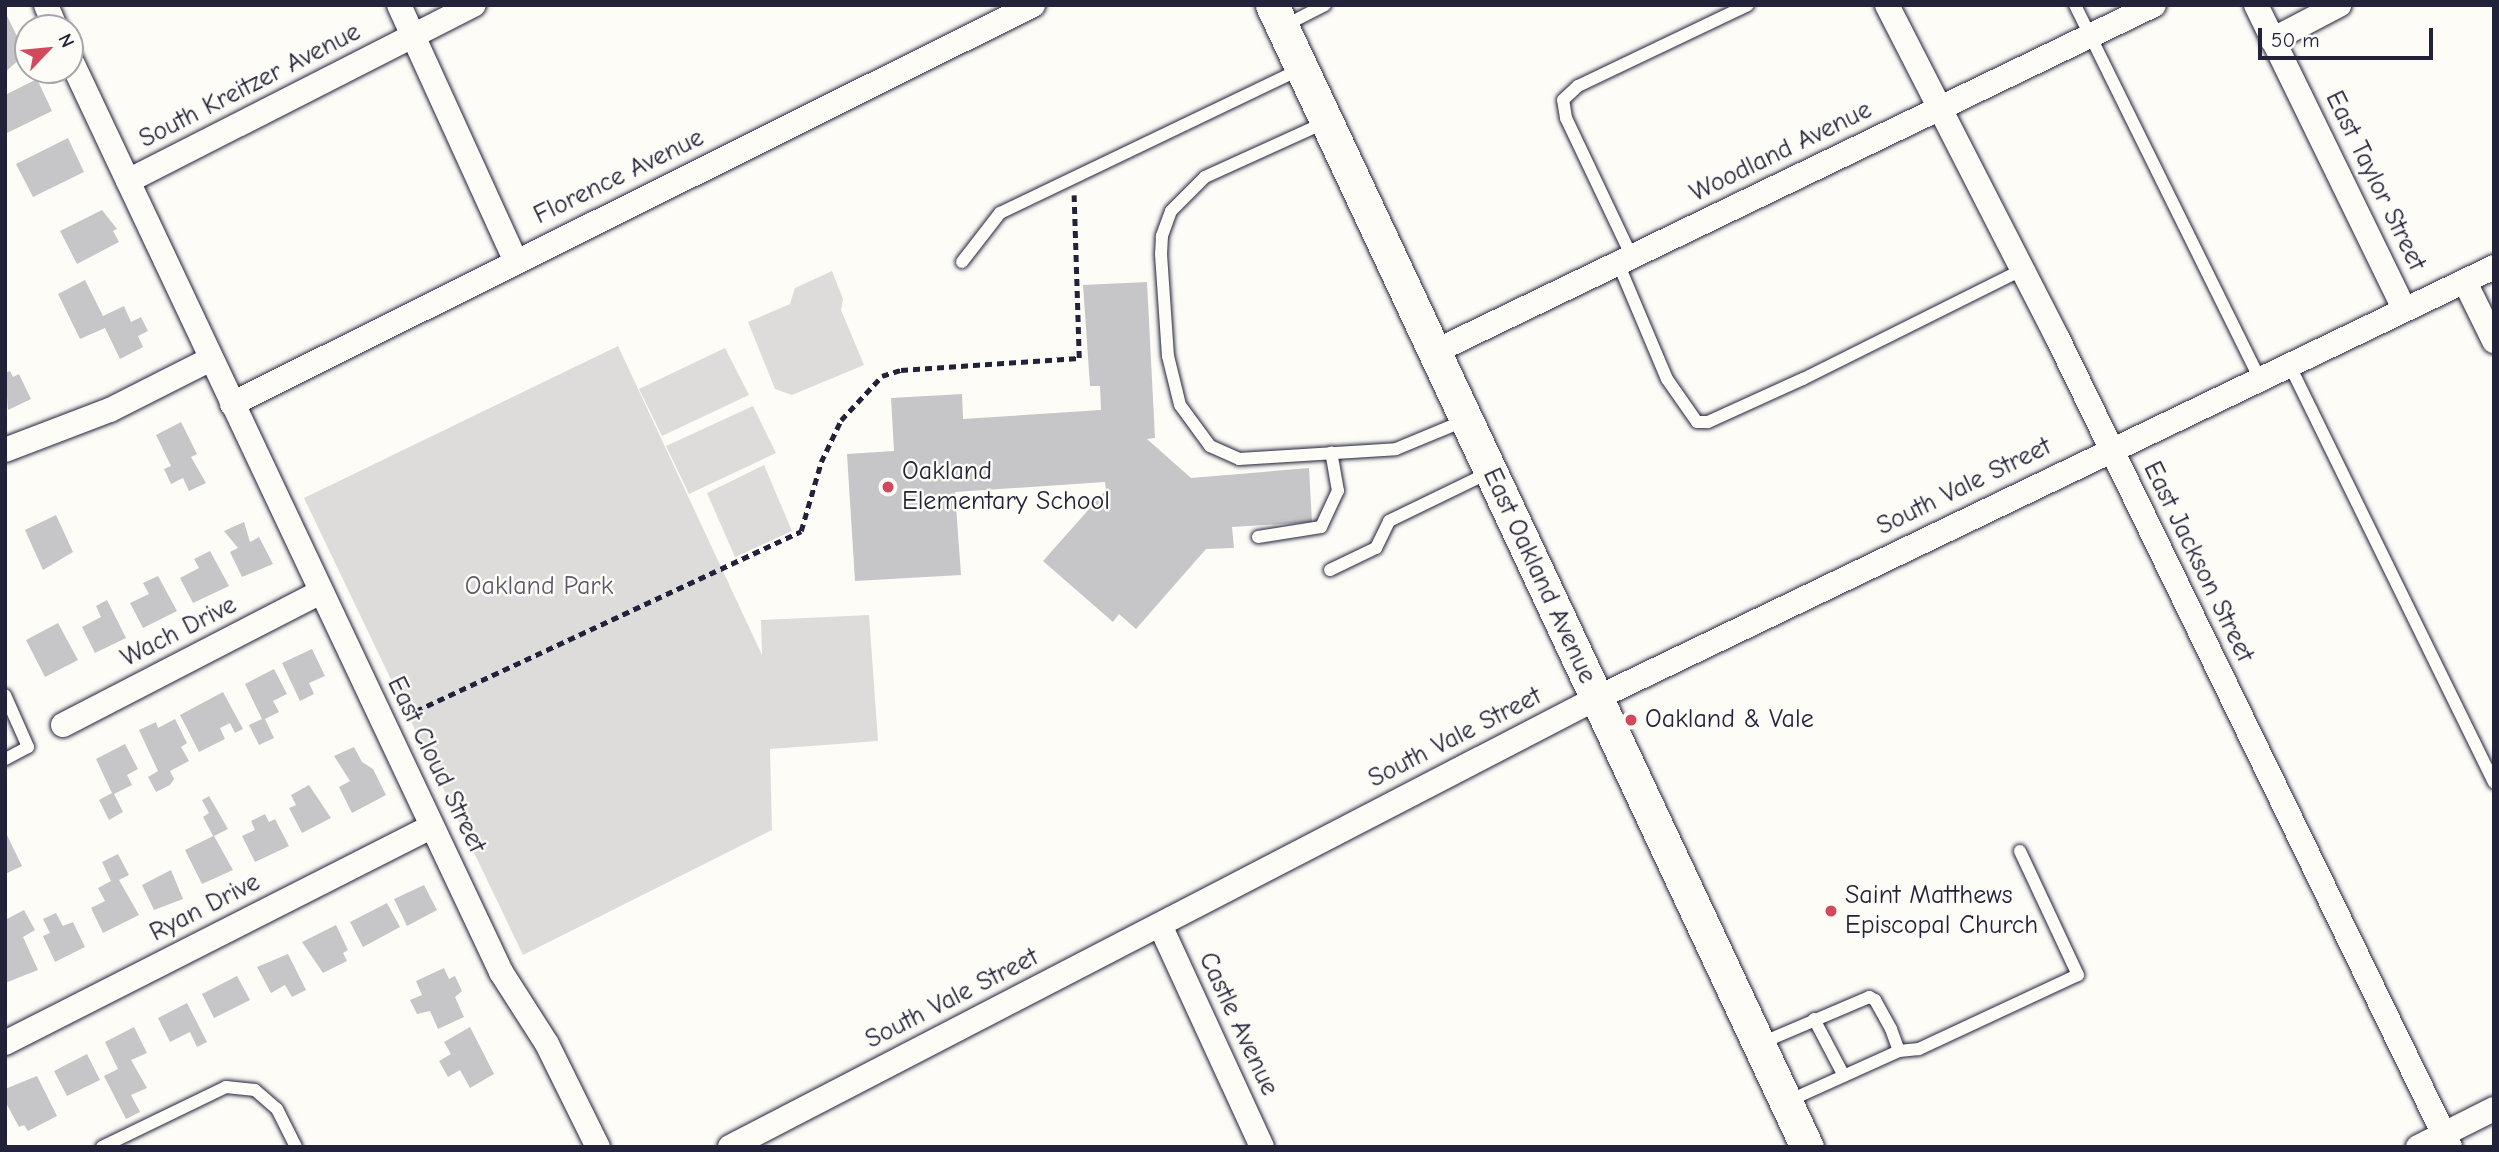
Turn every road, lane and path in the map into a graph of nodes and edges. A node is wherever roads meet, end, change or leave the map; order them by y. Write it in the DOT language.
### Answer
graph roads {
  1 [pos="399,5"];
  2 [pos="474,5"];
  3 [pos="1033,5"];
  4 [pos="1325,5"];
  5 [pos="1748,5"];
  6 [pos="1888,5"];
  7 [pos="2075,5"];
  8 [pos="2154,5"];
  9 [pos="2256,5"];
  10 [pos="2339,5"];
  11 [pos="1277,16"];
  12 [pos="414,36"];
  13 [pos="2090,37"];
  14 [pos="2272,40"];
  15 [pos="1301,69"];
  16 [pos="82,84"];
  17 [pos="1940,108"];
  18 [pos="1326,122"];
  19 [pos="1072,177"];
  20 [pos="128,181"];
  21 [pos="515,260"];
  22 [pos="1625,260"];
  23 [pos="962,262"];
  24 [pos="2494,267"];
  25 [pos="2022,270"];
  26 [pos="2465,282"];
  27 [pos="2404,308"];
  28 [pos="2494,341"];
  29 [pos="1434,352"];
  30 [pos="211,359"];
  31 [pos="2289,364"];
  32 [pos="2259,378"];
  33 [pos="232,404"];
  34 [pos="1465,420"];
  35 [pos="2110,449"];
  36 [pos="5,450"];
  37 [pos="1331,453"];
  38 [pos="1490,472"];
  39 [pos="1258,537"];
  40 [pos="1330,570"];
  41 [pos="321,592"];
  42 [pos="5,695"];
  43 [pos="1597,698"];
  44 [pos="63,725"];
  45 [pos="382,726"];
  46 [pos="5,759"];
  47 [pos="2494,783"];
  48 [pos="431,827"];
  49 [pos="2020,851"];
  50 [pos="1160,925"];
  51 [pos="1814,1019"];
  52 [pos="5,1043"];
  53 [pos="1758,1045"];
  54 [pos="1899,1051"];
  55 [pos="1844,1076"];
  56 [pos="1786,1102"];
  57 [pos="2494,1109"];
  58 [pos="2446,1140"];
  59 [pos="103,1147"];
  60 [pos="296,1147"];
  61 [pos="598,1147"];
  62 [pos="730,1147"];
  63 [pos="1262,1147"];
  64 [pos="1807,1147"];
  65 [pos="2418,1147"];
  1 -- 12 [label="street"];
  2 -- 12 [label="street, South Kreitzer Avenue"];
  3 -- 21 [label="street, Florence Avenue"];
  4 -- 11 [label="lane"];
  5 -- 22 [label="lane"];
  6 -- 17 [label="street, East Jackson Street"];
  7 -- 13 [label="lane"];
  8 -- 13 [label="street, Woodland Avenue"];
  9 -- 14 [label="street, East Taylor Street"];
  10 -- 14 [label="street"];
  11 -- 15 [label="main road, East Oakland Avenue"];
  12 -- 20 [label="street, South Kreitzer Avenue"];
  12 -- 21 [label="street"];
  13 -- 17 [label="street, Woodland Avenue"];
  13 -- 32 [label="lane"];
  14 -- 27 [label="street, East Taylor Street"];
  15 -- 18 [label="main road, East Oakland Avenue"];
  15 -- 19 [label="lane"];
  16 -- 20 [label="street"];
  17 -- 22 [label="street, Woodland Avenue"];
  17 -- 25 [label="street, East Jackson Street"];
  18 -- 29 [label="main road, East Oakland Avenue"];
  18 -- 37 [label="lane"];
  19 -- 23 [label="lane"];
  19 -- 45 [label="path"];
  20 -- 30 [label="street"];
  21 -- 33 [label="street, Florence Avenue"];
  22 -- 25 [label="lane"];
  22 -- 29 [label="street, Woodland Avenue"];
  24 -- 26 [label="street"];
  25 -- 35 [label="street, East Jackson Street"];
  26 -- 27 [label="street, South Vale Street"];
  26 -- 28 [label="street, East Taylor Street"];
  27 -- 31 [label="street, South Vale Street"];
  29 -- 34 [label="main road, East Oakland Avenue"];
  30 -- 33 [label="street, East Cloud Street"];
  30 -- 36 [label="street"];
  31 -- 32 [label="street, South Vale Street"];
  31 -- 47 [label="lane"];
  32 -- 35 [label="street, South Vale Street"];
  33 -- 41 [label="street, East Cloud Street"];
  34 -- 37 [label="lane"];
  34 -- 38 [label="main road, East Oakland Avenue"];
  35 -- 43 [label="street, South Vale Street"];
  35 -- 58 [label="street, East Jackson Street"];
  37 -- 39 [label="lane"];
  38 -- 40 [label="lane"];
  38 -- 43 [label="main road, East Oakland Avenue"];
  41 -- 44 [label="street, Wach Drive"];
  41 -- 45 [label="street, East Cloud Street"];
  42 -- 46 [label="lane"];
  43 -- 50 [label="street, South Vale Street"];
  43 -- 53 [label="main road, East Oakland Avenue"];
  45 -- 48 [label="street, East Cloud Street"];
  48 -- 52 [label="street, Ryan Drive"];
  48 -- 61 [label="street, East Cloud Street"];
  49 -- 54 [label="lane"];
  50 -- 62 [label="street, South Vale Street"];
  50 -- 63 [label="street, Castle Avenue"];
  51 -- 53 [label="lane"];
  51 -- 54 [label="lane"];
  51 -- 55 [label="lane"];
  53 -- 56 [label="main road, East Oakland Avenue"];
  54 -- 55 [label="lane"];
  55 -- 56 [label="lane"];
  56 -- 64 [label="main road, East Oakland Avenue"];
  57 -- 58 [label="street"];
  58 -- 65 [label="street"];
  59 -- 60 [label="lane"];
}
